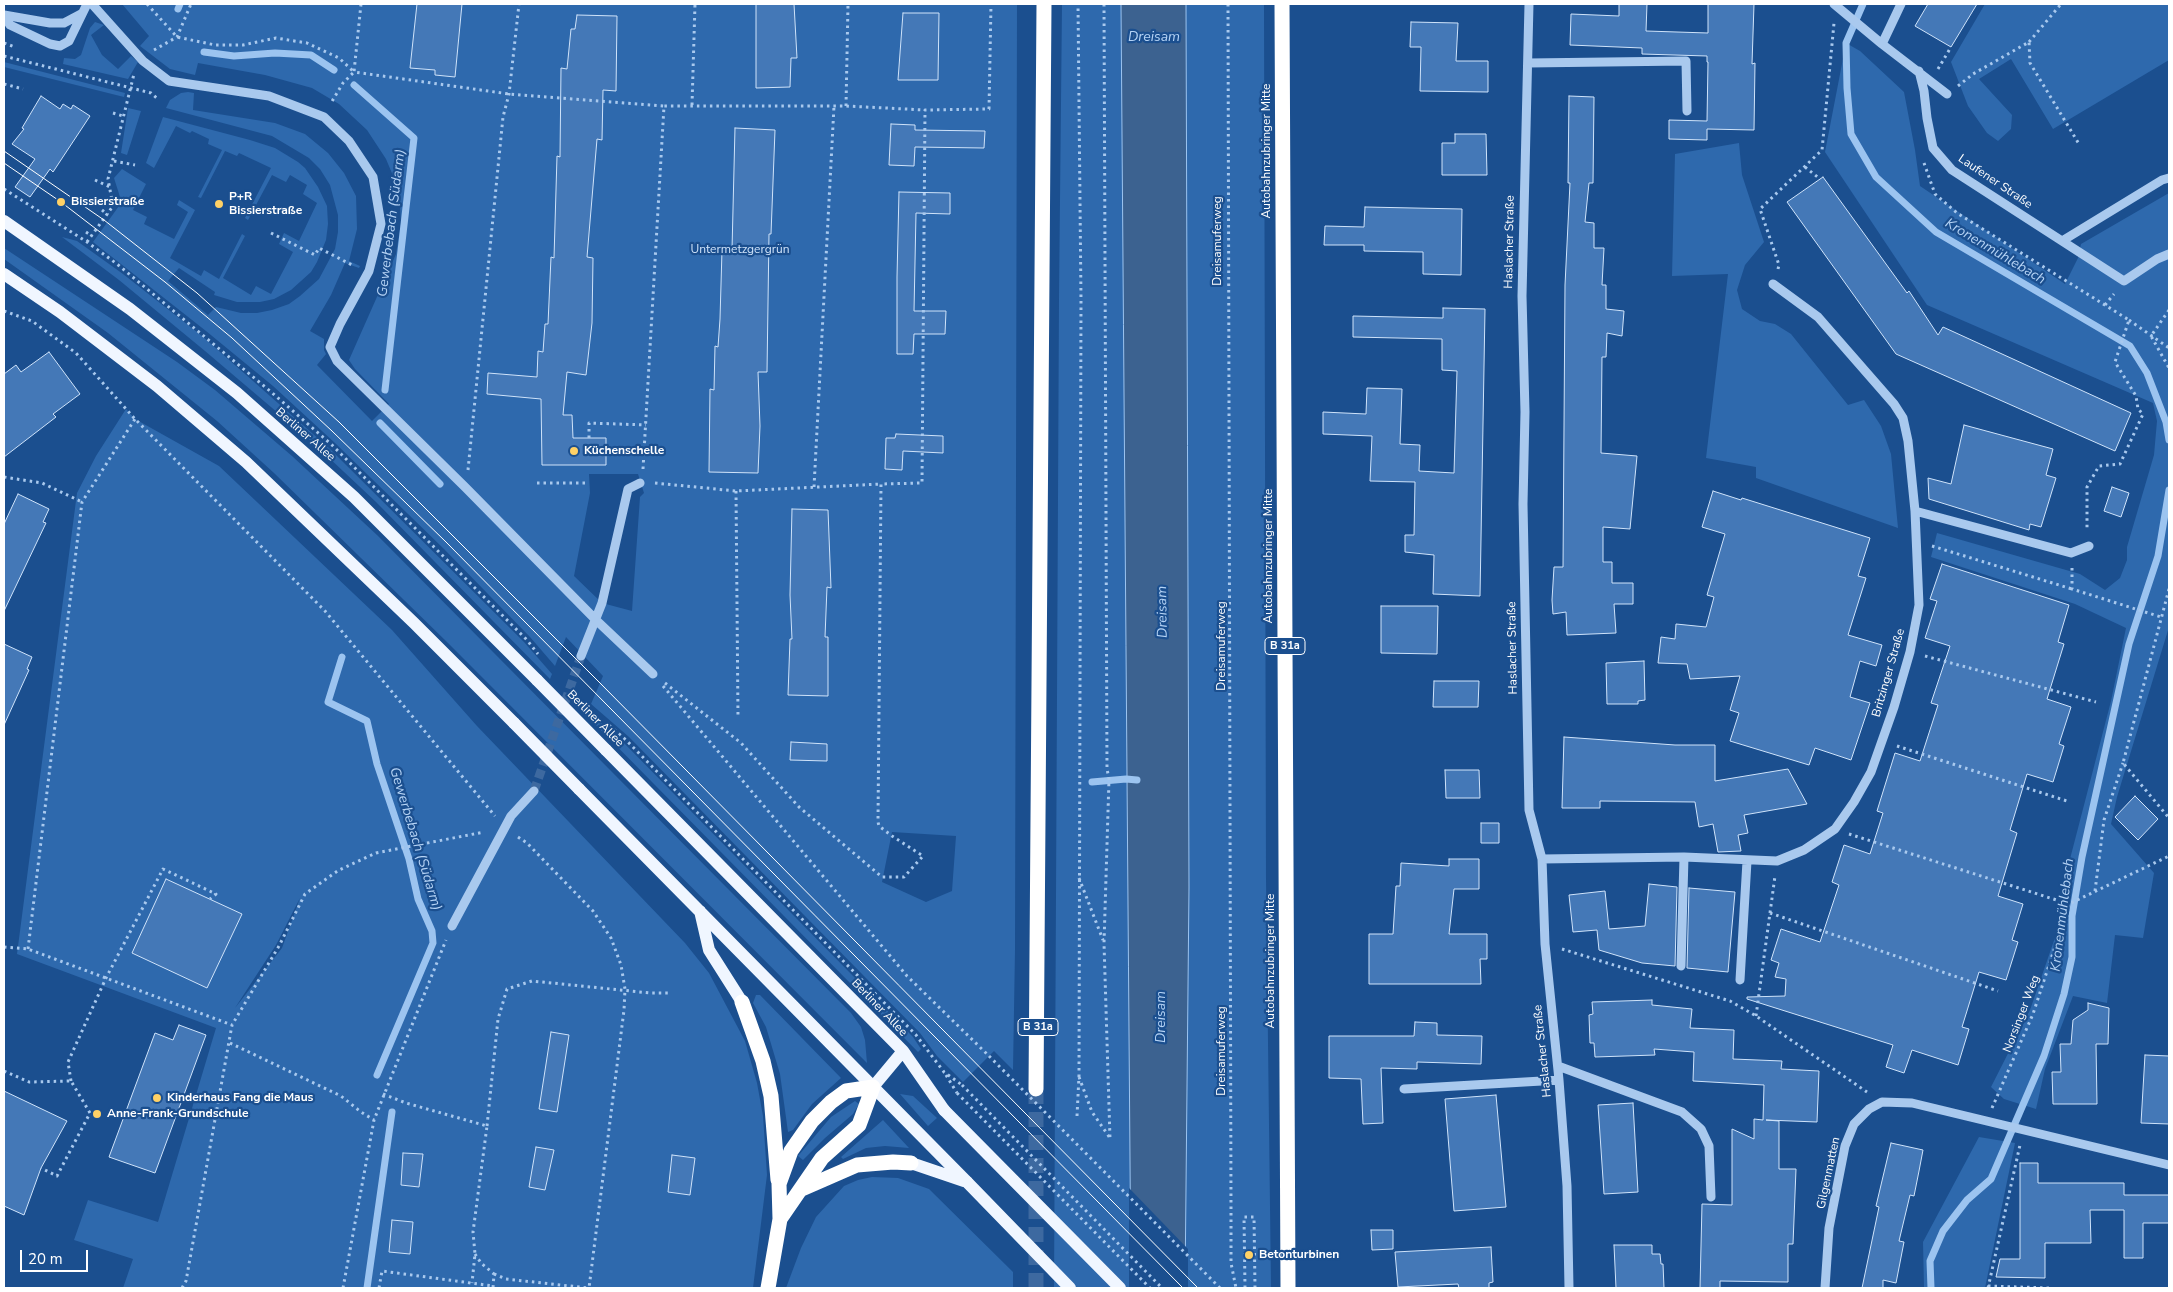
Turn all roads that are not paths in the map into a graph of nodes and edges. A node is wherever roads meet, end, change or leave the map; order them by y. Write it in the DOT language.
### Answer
graph roads {
  1 [pos="87,4"];
  2 [pos="92,4"];
  3 [pos="1044,4"];
  4 [pos="1282,4"];
  5 [pos="1529,4"];
  6 [pos="1901,4"];
  7 [pos="1837,6"];
  8 [pos="81,14"];
  9 [pos="4,15"];
  10 [pos="1882,44"];
  11 [pos="1528,63"];
  12 [pos="1919,72"];
  13 [pos="1947,94"];
  14 [pos="1687,111"];
  15 [pos="2169,178"];
  16 [pos="4,221"];
  17 [pos="2062,241"];
  18 [pos="2169,254"];
  19 [pos="4,274"];
  20 [pos="1773,284"];
  21 [pos="640,483"];
  22 [pos="1915,511"];
  23 [pos="2089,546"];
  24 [pos="596,620"];
  25 [pos="581,656"];
  26 [pos="653,674"];
  27 [pos="534,791"];
  28 [pos="1684,857"];
  29 [pos="1542,860"];
  30 [pos="1747,861"];
  31 [pos="700,911"];
  32 [pos="452,926"];
  33 [pos="1681,966"];
  34 [pos="1740,980"];
  35 [pos="742,1002"];
  36 [pos="903,1051"];
  37 [pos="1558,1066"];
  38 [pos="1559,1080"];
  39 [pos="873,1086"];
  40 [pos="1036,1089"];
  41 [pos="1404,1089"];
  42 [pos="911,1163"];
  43 [pos="2169,1165"];
  44 [pos="967,1182"];
  45 [pos="779,1184"];
  46 [pos="800,1190"];
  47 [pos="1711,1196"];
  48 [pos="780,1219"];
  49 [pos="768,1288"];
  50 [pos="1070,1288"];
  51 [pos="1120,1288"];
  52 [pos="1288,1288"];
  53 [pos="1569,1288"];
  54 [pos="1825,1288"];
  1 -- 8 [label="street"];
  2 -- 24 [label="street"];
  3 -- 40 [label="highway, B 31a"];
  4 -- 52 [label="highway, Autobahnzubringer Mitte / B 31a"];
  5 -- 11 [label="street, Haslacher Straße"];
  6 -- 10 [label="street"];
  7 -- 10 [label="street"];
  8 -- 9 [label="street"];
  8 -- 9 [label="street"];
  10 -- 12 [label="street"];
  11 -- 14 [label="street"];
  11 -- 29 [label="street, Haslacher Straße"];
  12 -- 13 [label="street"];
  12 -- 17 [label="street, Laufener Straße"];
  15 -- 17 [label="street"];
  16 -- 36 [label="main road, Berliner Allee, bridge"];
  17 -- 18 [label="street, Laufener Straße"];
  19 -- 31 [label="main road, bridge"];
  20 -- 22 [label="street, Britzinger Straße"];
  21 -- 24 [label="street"];
  22 -- 23 [label="street"];
  22 -- 30 [label="street, Britzinger Straße"];
  24 -- 25 [label="street"];
  24 -- 26 [label="street"];
  27 -- 32 [label="street"];
  28 -- 29 [label="street, Britzinger Straße"];
  28 -- 30 [label="street, Britzinger Straße"];
  28 -- 33 [label="street"];
  29 -- 37 [label="street, Haslacher Straße"];
  30 -- 34 [label="street"];
  31 -- 35 [label="main road"];
  31 -- 39 [label="main road"];
  35 -- 45 [label="highway"];
  36 -- 39 [label="main road"];
  36 -- 51 [label="main road, Berliner Allee, bridge"];
  37 -- 38 [label="street, Haslacher Straße"];
  37 -- 47 [label="street"];
  38 -- 41 [label="street"];
  38 -- 53 [label="street, Haslacher Straße"];
  39 -- 44 [label="main road"];
  39 -- 45 [label="highway"];
  39 -- 46 [label="highway"];
  42 -- 44 [label="main road"];
  42 -- 46 [label="highway"];
  43 -- 54 [label="street, Gilgenmatten"];
  44 -- 50 [label="main road, bridge"];
  45 -- 48 [label="highway"];
  46 -- 48 [label="highway"];
  48 -- 49 [label="highway"];
}
